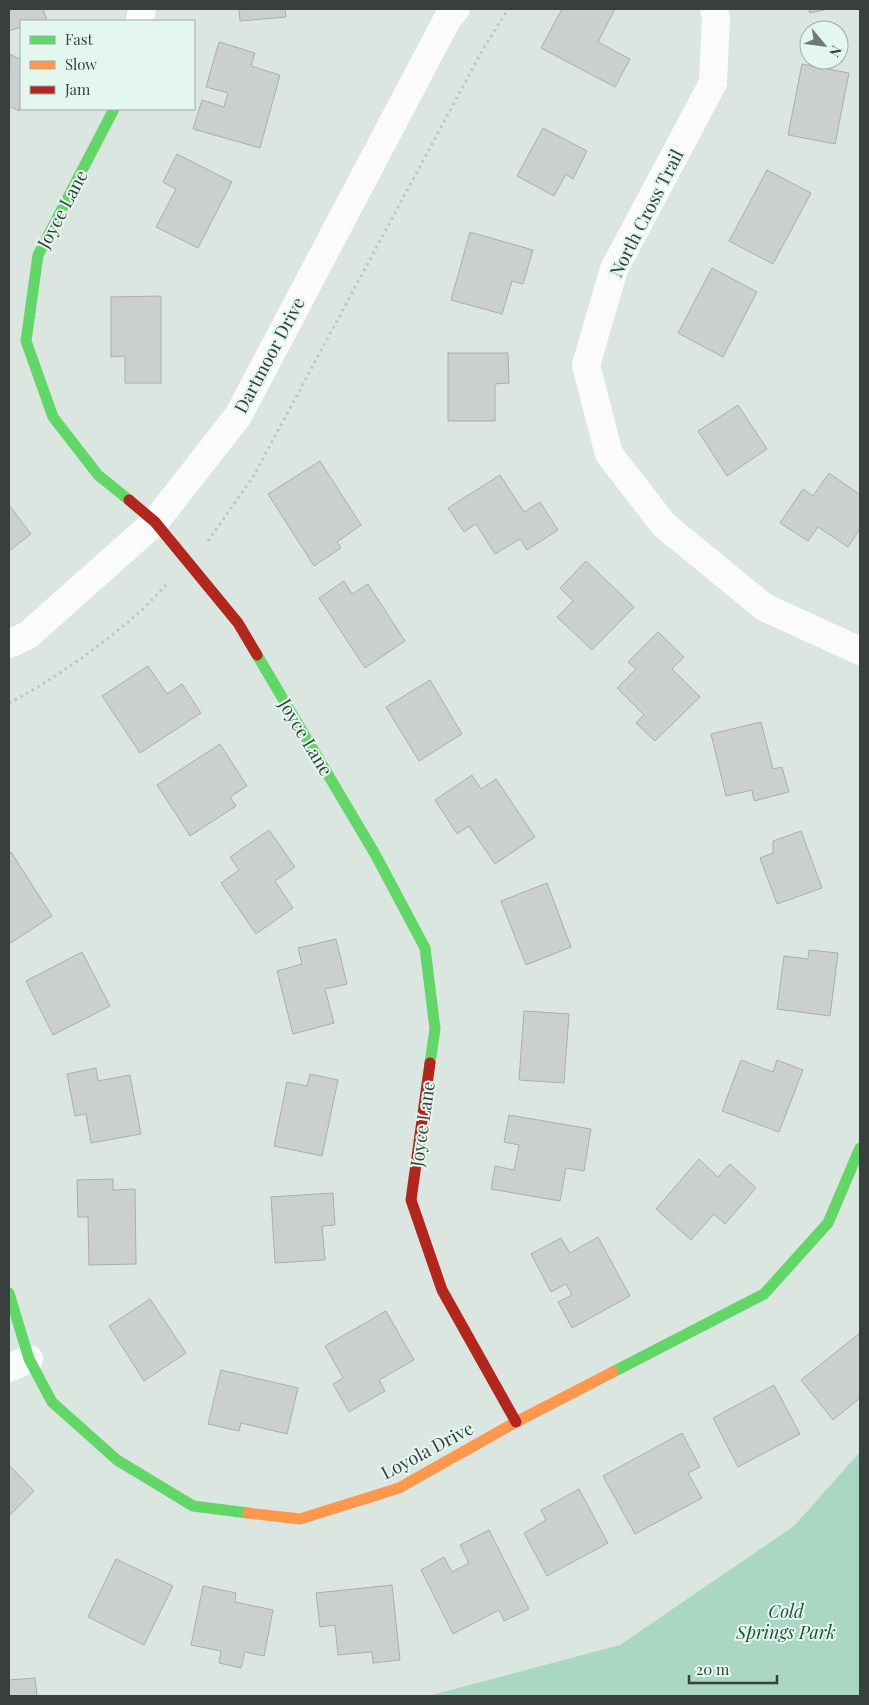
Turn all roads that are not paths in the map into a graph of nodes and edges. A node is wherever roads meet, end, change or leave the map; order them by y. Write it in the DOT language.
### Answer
graph roads {
  1 [pos="456,9"];
  2 [pos="714,9"];
  3 [pos="113,110"];
  4 [pos="155,522"];
  5 [pos="9,644"];
  6 [pos="860,651"];
  7 [pos="860,1148"];
  8 [pos="9,1293"];
  9 [pos="19,1364"];
  10 [pos="516,1422"];
  1 -- 4 [label="street, Dartmoor Drive"];
  2 -- 6 [label="street, North Cross Trail"];
  3 -- 4 [label="street, Joyce Lane"];
  4 -- 5 [label="street, Dartmoor Drive"];
  4 -- 10 [label="street, Joyce Lane"];
  7 -- 10 [label="street, Loyola Drive"];
  8 -- 9 [label="street, Loyola Drive"];
  9 -- 10 [label="street, Loyola Drive"];
}
